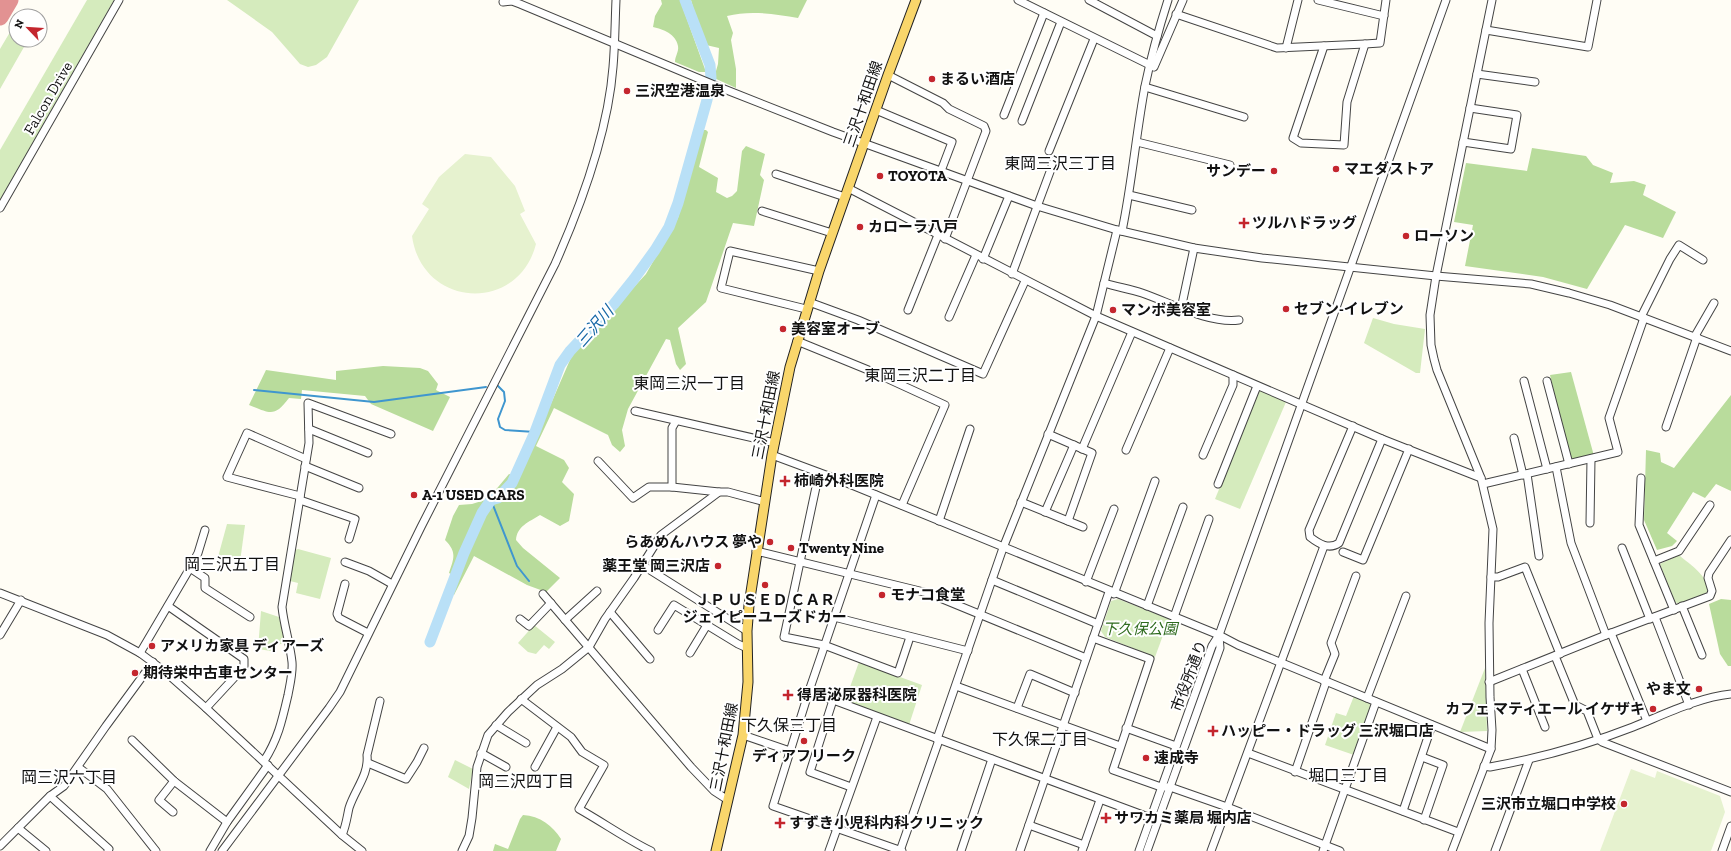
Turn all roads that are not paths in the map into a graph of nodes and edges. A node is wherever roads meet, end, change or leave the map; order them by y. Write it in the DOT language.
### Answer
graph roads {
  1 [pos="119,0"];
  2 [pos="616,0"];
  3 [pos="916,0"];
  4 [pos="1018,0"];
  5 [pos="1090,0"];
  6 [pos="1168,0"];
  7 [pos="1183,0"];
  8 [pos="1298,0"];
  9 [pos="1318,0"];
  10 [pos="1386,0"];
  11 [pos="1446,0"];
  12 [pos="1492,0"];
  13 [pos="1597,0"];
  14 [pos="503,2"];
  15 [pos="1101,3"];
  16 [pos="1044,13"];
  17 [pos="1176,14"];
  18 [pos="1384,16"];
  19 [pos="1061,22"];
  20 [pos="1486,30"];
  21 [pos="1157,36"];
  22 [pos="1094,39"];
  23 [pos="614,43"];
  24 [pos="1365,44"];
  25 [pos="1324,46"];
  26 [pos="1286,48"];
  27 [pos="1150,65"];
  28 [pos="1477,74"];
  29 [pos="888,75"];
  30 [pos="1535,82"];
  31 [pos="1145,87"];
  32 [pos="1470,108"];
  33 [pos="876,110"];
  34 [pos="1004,115"];
  35 [pos="1244,117"];
  36 [pos="1022,121"];
  37 [pos="1137,142"];
  38 [pos="1464,142"];
  39 [pos="864,143"];
  40 [pos="1049,151"];
  41 [pos="1054,161"];
  42 [pos="1230,165"];
  43 [pos="941,171"];
  44 [pos="776,174"];
  45 [pos="968,181"];
  46 [pos="846,193"];
  47 [pos="1129,195"];
  48 [pos="1009,196"];
  49 [pos="1037,206"];
  50 [pos="0,208"];
  51 [pos="1192,210"];
  52 [pos="762,211"];
  53 [pos="1120,231"];
  54 [pos="832,233"];
  55 [pos="938,235"];
  56 [pos="945,239"];
  57 [pos="1194,248"];
  58 [pos="979,257"];
  59 [pos="1704,260"];
  60 [pos="1351,266"];
  61 [pos="819,271"];
  62 [pos="1012,274"];
  63 [pos="1436,276"];
  64 [pos="1025,281"];
  65 [pos="1104,283"];
  66 [pos="1714,303"];
  67 [pos="807,305"];
  68 [pos="1181,309"];
  69 [pos="908,310"];
  70 [pos="1096,316"];
  71 [pos="949,317"];
  72 [pos="1642,317"];
  73 [pos="1239,320"];
  74 [pos="1132,332"];
  75 [pos="1696,337"];
  76 [pos="797,341"];
  77 [pos="1170,348"];
  78 [pos="1731,351"];
  79 [pos="1233,375"];
  80 [pos="1524,381"];
  81 [pos="1547,381"];
  82 [pos="1257,386"];
  83 [pos="1301,404"];
  84 [pos="635,411"];
  85 [pos="676,421"];
  86 [pos="1353,426"];
  87 [pos="1666,427"];
  88 [pos="309,429"];
  89 [pos="970,429"];
  90 [pos="391,434"];
  91 [pos="1048,434"];
  92 [pos="1514,438"];
  93 [pos="1382,439"];
  94 [pos="775,443"];
  95 [pos="1074,445"];
  96 [pos="1082,449"];
  97 [pos="1409,449"];
  98 [pos="1126,450"];
  99 [pos="368,453"];
  100 [pos="772,455"];
  101 [pos="1203,455"];
  102 [pos="1591,459"];
  103 [pos="598,461"];
  104 [pos="305,463"];
  105 [pos="1569,464"];
  106 [pos="1556,467"];
  107 [pos="1547,469"];
  108 [pos="819,473"];
  109 [pos="1525,474"];
  110 [pos="1641,478"];
  111 [pos="1155,481"];
  112 [pos="1482,481"];
  113 [pos="1218,484"];
  114 [pos="672,487"];
  115 [pos="359,488"];
  116 [pos="719,492"];
  117 [pos="876,495"];
  118 [pos="300,498"];
  119 [pos="765,502"];
  120 [pos="1021,502"];
  121 [pos="902,505"];
  122 [pos="1710,505"];
  123 [pos="1183,507"];
  124 [pos="1114,509"];
  125 [pos="1045,512"];
  126 [pos="1210,519"];
  127 [pos="939,520"];
  128 [pos="1068,521"];
  129 [pos="1590,522"];
  130 [pos="1083,527"];
  131 [pos="205,530"];
  132 [pos="349,539"];
  133 [pos="1731,540"];
  134 [pos="1324,546"];
  135 [pos="1003,548"];
  136 [pos="1622,548"];
  137 [pos="756,551"];
  138 [pos="1344,552"];
  139 [pos="1540,556"];
  140 [pos="1654,560"];
  141 [pos="345,562"];
  142 [pos="800,562"];
  143 [pos="642,565"];
  144 [pos="190,568"];
  145 [pos="850,573"];
  146 [pos="1356,576"];
  147 [pos="1491,577"];
  148 [pos="992,580"];
  149 [pos="1086,582"];
  150 [pos="345,584"];
  151 [pos="392,584"];
  152 [pos="597,591"];
  153 [pos="0,593"];
  154 [pos="1112,593"];
  155 [pos="543,594"];
  156 [pos="1406,596"];
  157 [pos="21,600"];
  158 [pos="551,603"];
  159 [pos="168,606"];
  160 [pos="1147,606"];
  161 [pos="1682,606"];
  162 [pos="1674,610"];
  163 [pos="610,612"];
  164 [pos="980,614"];
  165 [pos="250,617"];
  166 [pos="1174,617"];
  167 [pos="834,618"];
  168 [pos="1652,618"];
  169 [pos="520,619"];
  170 [pos="565,620"];
  171 [pos="1098,624"];
  172 [pos="707,625"];
  173 [pos="658,630"];
  174 [pos="747,631"];
  175 [pos="368,633"];
  176 [pos="1609,634"];
  177 [pos="0,635"];
  178 [pos="1219,635"];
  179 [pos="910,637"];
  180 [pos="1093,638"];
  181 [pos="824,645"];
  182 [pos="589,647"];
  183 [pos="747,648"];
  184 [pos="968,651"];
  185 [pos="140,653"];
  186 [pos="690,653"];
  187 [pos="1702,654"];
  188 [pos="1557,655"];
  189 [pos="1086,658"];
  190 [pos="650,659"];
  191 [pos="153,662"];
  192 [pos="1280,663"];
  193 [pos="1522,668"];
  194 [pos="1325,682"];
  195 [pos="1489,682"];
  196 [pos="956,686"];
  197 [pos="809,691"];
  198 [pos="1075,693"];
  199 [pos="1731,694"];
  200 [pos="1367,698"];
  201 [pos="521,699"];
  202 [pos="833,700"];
  203 [pos="380,701"];
  204 [pos="1376,702"];
  205 [pos="1689,705"];
  206 [pos="206,708"];
  207 [pos="1018,708"];
  208 [pos="877,717"];
  209 [pos="1648,721"];
  210 [pos="496,725"];
  211 [pos="1064,725"];
  212 [pos="1432,725"];
  213 [pos="557,727"];
  214 [pos="1545,727"];
  215 [pos="1126,728"];
  216 [pos="743,735"];
  217 [pos="1598,739"];
  218 [pos="132,740"];
  219 [pos="938,740"];
  220 [pos="526,743"];
  221 [pos="1120,746"];
  222 [pos="1176,746"];
  223 [pos="424,748"];
  224 [pos="1490,749"];
  225 [pos="790,751"];
  226 [pos="481,753"];
  227 [pos="1248,753"];
  228 [pos="1422,756"];
  229 [pos="992,759"];
  230 [pos="1529,760"];
  231 [pos="266,763"];
  232 [pos="368,763"];
  233 [pos="1484,766"];
  234 [pos="78,767"];
  235 [pos="506,767"];
  236 [pos="535,767"];
  237 [pos="1295,772"];
  238 [pos="279,776"];
  239 [pos="1046,778"];
  240 [pos="174,781"];
  241 [pos="852,787"];
  242 [pos="1161,787"];
  243 [pos="1170,787"];
  244 [pos="1346,790"];
  245 [pos="1731,792"];
  246 [pos="50,796"];
  247 [pos="728,800"];
  248 [pos="1100,800"];
  249 [pos="1227,807"];
  250 [pos="1403,811"];
  251 [pos="174,812"];
  252 [pos="1151,818"];
  253 [pos="1424,820"];
  254 [pos="227,822"];
  255 [pos="1029,825"];
  256 [pos="1731,826"];
  257 [pos="18,828"];
  258 [pos="837,828"];
  259 [pos="1458,832"];
  260 [pos="342,835"];
  261 [pos="0,846"];
  262 [pos="1083,848"];
  263 [pos="1324,848"];
  264 [pos="46,851"];
  265 [pos="108,851"];
  266 [pos="156,851"];
  267 [pos="210,851"];
  268 [pos="222,851"];
  269 [pos="362,851"];
  270 [pos="462,851"];
  271 [pos="651,851"];
  272 [pos="716,851"];
  273 [pos="829,851"];
  274 [pos="901,851"];
  275 [pos="961,851"];
  276 [pos="1020,851"];
  277 [pos="1139,851"];
  278 [pos="1147,851"];
  279 [pos="1211,851"];
  280 [pos="1340,851"];
  281 [pos="1452,851"];
  282 [pos="1495,851"];
  283 [pos="1722,851"];
  1 -- 50 [label="street, Falcon Drive"];
  2 -- 23 [label="street"];
  3 -- 29 [label="main road, 三沢十和田線"];
  4 -- 16 [label="street"];
  5 -- 15 [label="street"];
  6 -- 21 [label="street"];
  7 -- 17 [label="street"];
  8 -- 26 [label="street"];
  9 -- 18 [label="street"];
  10 -- 18 [label="street"];
  11 -- 60 [label="street"];
  12 -- 20 [label="street"];
  13 -- 20 [label="street"];
  14 -- 23 [label="street"];
  15 -- 21 [label="street"];
  16 -- 19 [label="street"];
  16 -- 34 [label="street"];
  17 -- 26 [label="street"];
  17 -- 27 [label="street"];
  18 -- 24 [label="street"];
  19 -- 22 [label="street"];
  19 -- 36 [label="street"];
  20 -- 28 [label="street"];
  21 -- 27 [label="street"];
  22 -- 27 [label="street"];
  22 -- 40 [label="street"];
  23 -- 39 [label="street"];
  23 -- 151 [label="street"];
  24 -- 25 [label="street"];
  24 -- 25 [label="street"];
  25 -- 26 [label="street"];
  27 -- 31 [label="street"];
  28 -- 30 [label="street"];
  28 -- 32 [label="street"];
  29 -- 33 [label="main road, 三沢十和田線"];
  29 -- 45 [label="street"];
  31 -- 35 [label="street"];
  31 -- 37 [label="street"];
  32 -- 38 [label="street"];
  32 -- 38 [label="street"];
  33 -- 39 [label="main road, 三沢十和田線"];
  33 -- 43 [label="street"];
  37 -- 42 [label="street"];
  37 -- 47 [label="street"];
  38 -- 63 [label="street"];
  39 -- 43 [label="street"];
  39 -- 46 [label="main road, 三沢十和田線"];
  41 -- 49 [label="street"];
  43 -- 45 [label="street"];
  44 -- 46 [label="street"];
  45 -- 48 [label="street"];
  45 -- 56 [label="street"];
  46 -- 54 [label="main road, 三沢十和田線"];
  46 -- 55 [label="street"];
  47 -- 51 [label="street"];
  47 -- 53 [label="street"];
  48 -- 49 [label="street"];
  48 -- 58 [label="street"];
  49 -- 53 [label="street"];
  49 -- 62 [label="street"];
  52 -- 54 [label="street"];
  53 -- 57 [label="street"];
  53 -- 65 [label="street"];
  54 -- 61 [label="main road, 三沢十和田線"];
  55 -- 56 [label="street"];
  55 -- 69 [label="street"];
  56 -- 58 [label="street"];
  57 -- 60 [label="street"];
  57 -- 68 [label="street"];
  58 -- 62 [label="street"];
  58 -- 71 [label="street"];
  59 -- 72 [label="street"];
  60 -- 63 [label="street"];
  60 -- 83 [label="street"];
  61 -- 67 [label="main road, 三沢十和田線"];
  61 -- 67 [label="street"];
  62 -- 64 [label="street"];
  63 -- 72 [label="street"];
  63 -- 112 [label="street"];
  64 -- 67 [label="street"];
  64 -- 70 [label="street"];
  65 -- 68 [label="street"];
  65 -- 70 [label="street"];
  66 -- 75 [label="street"];
  67 -- 76 [label="main road, 三沢十和田線"];
  68 -- 73 [label="street"];
  70 -- 74 [label="street"];
  70 -- 91 [label="street"];
  72 -- 75 [label="street"];
  72 -- 102 [label="street"];
  74 -- 77 [label="street"];
  74 -- 96 [label="street"];
  75 -- 78 [label="street"];
  75 -- 87 [label="street"];
  76 -- 94 [label="main road, 三沢十和田線"];
  76 -- 121 [label="street"];
  77 -- 79 [label="street"];
  77 -- 98 [label="street"];
  79 -- 82 [label="street"];
  79 -- 101 [label="street"];
  80 -- 107 [label="street"];
  81 -- 105 [label="street"];
  82 -- 83 [label="street"];
  82 -- 113 [label="street"];
  83 -- 86 [label="street"];
  83 -- 178 [label="street"];
  84 -- 85 [label="street"];
  85 -- 94 [label="street"];
  85 -- 114 [label="street"];
  86 -- 93 [label="street"];
  86 -- 134 [label="street"];
  88 -- 90 [label="street"];
  88 -- 99 [label="street"];
  88 -- 104 [label="street"];
  89 -- 127 [label="street"];
  91 -- 95 [label="street"];
  91 -- 120 [label="street"];
  92 -- 109 [label="street"];
  93 -- 97 [label="street"];
  93 -- 134 [label="street"];
  94 -- 100 [label="main road, 三沢十和田線"];
  95 -- 96 [label="street"];
  95 -- 125 [label="street"];
  96 -- 128 [label="street"];
  97 -- 112 [label="street"];
  97 -- 138 [label="street"];
  100 -- 108 [label="street"];
  100 -- 119 [label="main road, 三沢十和田線"];
  102 -- 105 [label="street"];
  102 -- 129 [label="street"];
  103 -- 114 [label="street"];
  104 -- 115 [label="street"];
  104 -- 118 [label="street"];
  104 -- 118 [label="street"];
  105 -- 106 [label="street"];
  106 -- 107 [label="street"];
  106 -- 176 [label="street"];
  107 -- 109 [label="street"];
  108 -- 117 [label="street"];
  108 -- 142 [label="street"];
  109 -- 112 [label="street"];
  109 -- 139 [label="street"];
  110 -- 140 [label="street"];
  111 -- 154 [label="street"];
  112 -- 147 [label="street"];
  114 -- 116 [label="street"];
  116 -- 119 [label="street"];
  116 -- 143 [label="street"];
  117 -- 121 [label="street"];
  117 -- 145 [label="street"];
  118 -- 132 [label="street"];
  118 -- 231 [label="street"];
  119 -- 137 [label="main road, 三沢十和田線"];
  120 -- 125 [label="street"];
  120 -- 135 [label="street"];
  121 -- 127 [label="street"];
  122 -- 140 [label="street"];
  123 -- 160 [label="street"];
  124 -- 149 [label="street"];
  125 -- 128 [label="street"];
  126 -- 166 [label="street"];
  127 -- 135 [label="street"];
  128 -- 130 [label="street"];
  131 -- 144 [label="street"];
  133 -- 161 [label="street"];
  134 -- 192 [label="street"];
  135 -- 148 [label="street"];
  135 -- 149 [label="street"];
  136 -- 168 [label="street"];
  137 -- 142 [label="street"];
  137 -- 174 [label="main road, 三沢十和田線"];
  140 -- 162 [label="street"];
  141 -- 151 [label="street"];
  142 -- 145 [label="street"];
  142 -- 181 [label="street"];
  143 -- 163 [label="street"];
  143 -- 174 [label="street"];
  144 -- 159 [label="street"];
  144 -- 165 [label="street"];
  145 -- 164 [label="street"];
  145 -- 167 [label="street"];
  146 -- 194 [label="street"];
  147 -- 188 [label="street"];
  147 -- 195 [label="street"];
  148 -- 164 [label="street"];
  148 -- 171 [label="street"];
  149 -- 154 [label="street"];
  150 -- 175 [label="street"];
  151 -- 175 [label="street"];
  152 -- 170 [label="street"];
  153 -- 157 [label="street"];
  154 -- 160 [label="street"];
  154 -- 171 [label="street"];
  155 -- 158 [label="street"];
  156 -- 200 [label="street"];
  157 -- 177 [label="street"];
  157 -- 185 [label="street"];
  158 -- 169 [label="street"];
  158 -- 170 [label="street"];
  159 -- 185 [label="street"];
  159 -- 206 [label="street"];
  160 -- 166 [label="street"];
  161 -- 162 [label="street"];
  161 -- 187 [label="street"];
  162 -- 168 [label="street"];
  163 -- 182 [label="street"];
  163 -- 190 [label="street"];
  164 -- 184 [label="street"];
  164 -- 189 [label="street"];
  166 -- 178 [label="street"];
  167 -- 179 [label="street"];
  167 -- 181 [label="street"];
  168 -- 176 [label="street"];
  168 -- 205 [label="street"];
  170 -- 182 [label="street"];
  171 -- 180 [label="street"];
  172 -- 173 [label="street"];
  172 -- 183 [label="street"];
  172 -- 186 [label="street"];
  174 -- 183 [label="main road, 三沢十和田線"];
  175 -- 238 [label="street"];
  176 -- 188 [label="street"];
  176 -- 209 [label="street"];
  178 -- 192 [label="street"];
  178 -- 222 [label="street, 市役所通り"];
  178 -- 243 [label="street, 市役所通り"];
  179 -- 181 [label="street"];
  179 -- 184 [label="street"];
  180 -- 189 [label="street"];
  180 -- 215 [label="street"];
  181 -- 197 [label="street"];
  182 -- 201 [label="street"];
  182 -- 247 [label="street"];
  183 -- 216 [label="main road, 三沢十和田線"];
  184 -- 196 [label="street"];
  185 -- 191 [label="street"];
  188 -- 193 [label="street"];
  188 -- 217 [label="street"];
  189 -- 198 [label="street"];
  191 -- 206 [label="street"];
  191 -- 234 [label="street"];
  192 -- 194 [label="street"];
  192 -- 227 [label="street"];
  193 -- 195 [label="street"];
  193 -- 214 [label="street"];
  194 -- 200 [label="street"];
  194 -- 237 [label="street"];
  195 -- 224 [label="street"];
  196 -- 207 [label="street"];
  196 -- 219 [label="street"];
  197 -- 202 [label="street"];
  197 -- 225 [label="street"];
  198 -- 207 [label="street"];
  198 -- 211 [label="street"];
  199 -- 205 [label="street"];
  200 -- 204 [label="street"];
  201 -- 210 [label="street"];
  201 -- 213 [label="street"];
  202 -- 208 [label="street"];
  202 -- 241 [label="street"];
  203 -- 232 [label="street"];
  204 -- 212 [label="street"];
  204 -- 244 [label="street"];
  205 -- 209 [label="street"];
  206 -- 231 [label="street"];
  207 -- 211 [label="street"];
  208 -- 219 [label="street"];
  208 -- 241 [label="street"];
  209 -- 217 [label="street"];
  210 -- 220 [label="street"];
  210 -- 226 [label="street"];
  211 -- 221 [label="street"];
  211 -- 239 [label="street"];
  212 -- 224 [label="street"];
  212 -- 228 [label="street"];
  213 -- 236 [label="street"];
  213 -- 271 [label="street"];
  215 -- 221 [label="street"];
  215 -- 222 [label="street"];
  216 -- 225 [label="street"];
  216 -- 247 [label="main road, 三沢十和田線"];
  217 -- 230 [label="street"];
  217 -- 245 [label="street"];
  218 -- 240 [label="street"];
  219 -- 229 [label="street"];
  219 -- 274 [label="street"];
  221 -- 242 [label="street"];
  222 -- 242 [label="street, 市役所通り"];
  223 -- 232 [label="street"];
  224 -- 233 [label="street"];
  225 -- 258 [label="street"];
  226 -- 235 [label="street"];
  226 -- 270 [label="street"];
  227 -- 237 [label="street"];
  227 -- 249 [label="street"];
  228 -- 250 [label="street"];
  228 -- 253 [label="street"];
  229 -- 239 [label="street"];
  229 -- 275 [label="street"];
  230 -- 233 [label="street"];
  230 -- 282 [label="street"];
  231 -- 238 [label="street"];
  231 -- 254 [label="street"];
  232 -- 260 [label="street"];
  233 -- 259 [label="street"];
  234 -- 246 [label="street"];
  234 -- 266 [label="street"];
  237 -- 244 [label="street"];
  238 -- 260 [label="street"];
  238 -- 268 [label="street"];
  239 -- 248 [label="street"];
  239 -- 255 [label="street"];
  240 -- 251 [label="street"];
  240 -- 254 [label="street"];
  241 -- 258 [label="street"];
  242 -- 243 [label="street"];
  242 -- 252 [label="street, 市役所通り"];
  243 -- 249 [label="street"];
  243 -- 278 [label="street, 市役所通り"];
  244 -- 250 [label="street"];
  244 -- 263 [label="street"];
  246 -- 257 [label="street"];
  246 -- 265 [label="street"];
  247 -- 272 [label="main road, 三沢十和田線"];
  248 -- 252 [label="street"];
  248 -- 262 [label="street"];
  249 -- 263 [label="street"];
  249 -- 279 [label="street"];
  250 -- 253 [label="street"];
  252 -- 277 [label="street, 市役所通り"];
  253 -- 259 [label="street"];
  254 -- 267 [label="street"];
  255 -- 262 [label="street"];
  255 -- 276 [label="street"];
  256 -- 283 [label="street"];
  257 -- 261 [label="street"];
  257 -- 264 [label="street"];
  258 -- 273 [label="street"];
  258 -- 274 [label="street"];
  259 -- 281 [label="street"];
  260 -- 269 [label="street"];
  263 -- 280 [label="street"];
}
